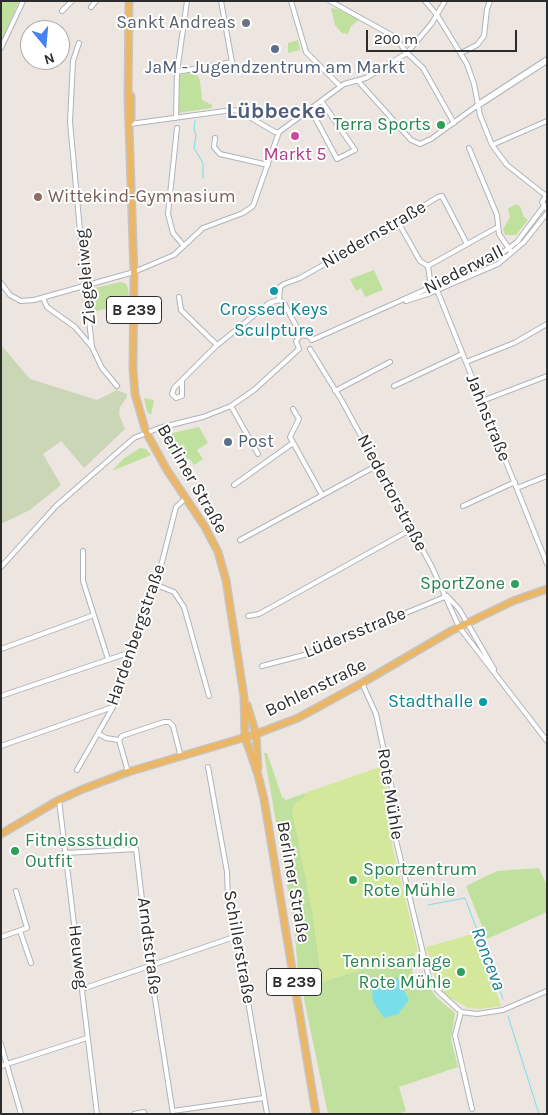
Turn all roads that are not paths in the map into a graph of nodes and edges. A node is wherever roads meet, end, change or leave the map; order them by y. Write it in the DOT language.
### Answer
graph roads {
  1 [pos="23,1"];
  2 [pos="72,1"];
  3 [pos="96,1"];
  4 [pos="129,1"];
  5 [pos="187,1"];
  6 [pos="221,1"];
  7 [pos="291,1"];
  8 [pos="330,1"];
  9 [pos="425,1"];
  10 [pos="444,1"];
  11 [pos="490,1"];
  12 [pos="91,7"];
  13 [pos="62,11"];
  14 [pos="437,15"];
  15 [pos="79,43"];
  16 [pos="1,48"];
  17 [pos="407,53"];
  18 [pos="461,53"];
  19 [pos="547,60"];
  20 [pos="177,72"];
  21 [pos="359,82"];
  22 [pos="340,86"];
  23 [pos="322,102"];
  24 [pos="478,105"];
  25 [pos="310,110"];
  26 [pos="176,118"];
  27 [pos="547,122"];
  28 [pos="454,123"];
  29 [pos="130,124"];
  30 [pos="177,128"];
  31 [pos="279,132"];
  32 [pos="215,138"];
  33 [pos="492,145"];
  34 [pos="469,148"];
  35 [pos="268,165"];
  36 [pos="546,194"];
  37 [pos="546,209"];
  38 [pos="398,222"];
  39 [pos="496,228"];
  40 [pos="467,244"];
  41 [pos="184,246"];
  42 [pos="510,248"];
  43 [pos="512,254"];
  44 [pos="428,266"];
  45 [pos="134,272"];
  46 [pos="1,283"];
  47 [pos="85,285"];
  48 [pos="431,287"];
  49 [pos="436,290"];
  50 [pos="43,298"];
  51 [pos="179,298"];
  52 [pos="279,300"];
  53 [pos="398,303"];
  54 [pos="547,324"];
  55 [pos="301,335"];
  56 [pos="312,340"];
  57 [pos="217,345"];
  58 [pos="92,347"];
  59 [pos="299,349"];
  60 [pos="310,349"];
  61 [pos="462,354"];
  62 [pos="390,362"];
  63 [pos="466,362"];
  64 [pos="547,376"];
  65 [pos="182,380"];
  66 [pos="117,386"];
  67 [pos="394,386"];
  68 [pos="335,391"];
  69 [pos="482,402"];
  70 [pos="231,406"];
  71 [pos="293,409"];
  72 [pos="146,432"];
  73 [pos="293,443"];
  74 [pos="258,454"];
  75 [pos="376,466"];
  76 [pos="547,476"];
  77 [pos="515,482"];
  78 [pos="234,485"];
  79 [pos="517,488"];
  80 [pos="322,495"];
  81 [pos="186,498"];
  82 [pos="464,506"];
  83 [pos="410,530"];
  84 [pos="240,540"];
  85 [pos="83,551"];
  86 [pos="547,564"];
  87 [pos="1,568"];
  88 [pos="154,584"];
  89 [pos="547,589"];
  90 [pos="446,596"];
  91 [pos="94,615"];
  92 [pos="248,616"];
  93 [pos="467,623"];
  94 [pos="459,627"];
  95 [pos="1,649"];
  96 [pos="133,654"];
  97 [pos="108,659"];
  98 [pos="262,666"];
  99 [pos="494,669"];
  100 [pos="362,684"];
  101 [pos="1,696"];
  102 [pos="209,696"];
  103 [pos="244,697"];
  104 [pos="113,707"];
  105 [pos="99,734"];
  106 [pos="256,734"];
  107 [pos="245,737"];
  108 [pos="119,740"];
  109 [pos="547,741"];
  110 [pos="1,746"];
  111 [pos="181,757"];
  112 [pos="208,766"];
  113 [pos="77,770"];
  114 [pos="128,772"];
  115 [pos="258,775"];
  116 [pos="59,800"];
  117 [pos="1,834"];
  118 [pos="66,853"];
  119 [pos="16,891"];
  120 [pos="20,931"];
  121 [pos="237,936"];
  122 [pos="1,937"];
  123 [pos="31,964"];
  124 [pos="150,967"];
  125 [pos="82,989"];
  126 [pos="547,991"];
  127 [pos="461,1012"];
  128 [pos="87,1038"];
  129 [pos="1,1044"];
  130 [pos="7,1064"];
  131 [pos="1,1066"];
  132 [pos="264,1098"];
  133 [pos="472,1109"];
  134 [pos="144,1112"];
  135 [pos="173,1112"];
  136 [pos="21,1114"];
  137 [pos="97,1114"];
  138 [pos="134,1114"];
  139 [pos="267,1114"];
  140 [pos="316,1114"];
  1 -- 16 [label="street"];
  2 -- 13 [label="street"];
  3 -- 12 [label="street"];
  4 -- 29 [label="main road, Berliner Straße / B 239"];
  5 -- 20 [label="street"];
  6 -- 20 [label="street"];
  7 -- 22 [label="street"];
  8 -- 17 [label="street"];
  9 -- 14 [label="street"];
  10 -- 14 [label="street"];
  11 -- 18 [label="street"];
  14 -- 17 [label="street"];
  14 -- 18 [label="street"];
  15 -- 47 [label="street, Ziegeleiweg"];
  17 -- 21 [label="street"];
  17 -- 28 [label="street"];
  18 -- 24 [label="street"];
  19 -- 24 [label="street"];
  20 -- 26 [label="street"];
  21 -- 22 [label="street"];
  21 -- 28 [label="street"];
  22 -- 23 [label="street"];
  23 -- 25 [label="street"];
  23 -- 25 [label="street"];
  24 -- 28 [label="street"];
  24 -- 33 [label="street"];
  25 -- 31 [label="street"];
  26 -- 29 [label="street"];
  26 -- 31 [label="street"];
  27 -- 33 [label="street"];
  29 -- 45 [label="main road, Berliner Straße / B 239"];
  30 -- 41 [label="street"];
  31 -- 35 [label="street"];
  32 -- 35 [label="street"];
  33 -- 36 [label="street"];
  34 -- 39 [label="street"];
  35 -- 41 [label="street"];
  36 -- 37 [label="street"];
  37 -- 42 [label="street, Niederwall"];
  37 -- 43 [label="street, Niederwall"];
  38 -- 40 [label="street, Niedernstraße"];
  38 -- 44 [label="street"];
  38 -- 52 [label="street, Niedernstraße"];
  39 -- 40 [label="street"];
  39 -- 42 [label="street"];
  40 -- 44 [label="street"];
  41 -- 45 [label="street"];
  42 -- 43 [label="street"];
  42 -- 48 [label="street, Niederwall"];
  43 -- 49 [label="street, Niederwall"];
  44 -- 48 [label="street"];
  45 -- 47 [label="street"];
  45 -- 72 [label="main road, Berliner Straße / B 239"];
  46 -- 50 [label="street"];
  47 -- 50 [label="street"];
  47 -- 58 [label="street, Ziegeleiweg"];
  48 -- 53 [label="street, Niederwall"];
  49 -- 53 [label="street, Niederwall"];
  49 -- 61 [label="street, Jahnstraße"];
  50 -- 58 [label="street"];
  51 -- 57 [label="street"];
  52 -- 55 [label="street"];
  52 -- 57 [label="street"];
  53 -- 56 [label="street, Niederwall"];
  54 -- 63 [label="street"];
  55 -- 56 [label="street"];
  55 -- 59 [label="street"];
  56 -- 60 [label="street"];
  57 -- 65 [label="street"];
  58 -- 66 [label="street, Ziegeleiweg"];
  59 -- 60 [label="street"];
  59 -- 70 [label="street"];
  60 -- 68 [label="street, Niedertorstraße"];
  61 -- 63 [label="street, Jahnstraße"];
  61 -- 67 [label="street, Jahnstraße"];
  62 -- 68 [label="street"];
  63 -- 69 [label="street, Jahnstraße"];
  64 -- 69 [label="street"];
  68 -- 75 [label="street, Niedertorstraße"];
  69 -- 77 [label="street, Jahnstraße"];
  70 -- 72 [label="street"];
  70 -- 74 [label="street"];
  71 -- 73 [label="street"];
  72 -- 81 [label="main road, Berliner Straße / B 239"];
  72 -- 87 [label="street"];
  73 -- 78 [label="street"];
  73 -- 80 [label="street"];
  75 -- 80 [label="street"];
  75 -- 83 [label="street, Niedertorstraße"];
  76 -- 79 [label="street"];
  77 -- 79 [label="street, Jahnstraße"];
  77 -- 82 [label="street, Jahnstraße"];
  79 -- 86 [label="street, Jahnstraße"];
  80 -- 84 [label="street"];
  81 -- 88 [label="street, Hardenbergstraße"];
  81 -- 103 [label="main road, Berliner Straße / B 239"];
  83 -- 90 [label="street, Niedertorstraße"];
  83 -- 92 [label="street"];
  85 -- 91 [label="street"];
  88 -- 96 [label="street, Hardenbergstraße"];
  88 -- 102 [label="street"];
  89 -- 93 [label="main road, Bohlenstraße"];
  90 -- 93 [label="street, Niedertorstraße"];
  90 -- 94 [label="street, Niedertorstraße"];
  90 -- 98 [label="street, Lüdersstraße"];
  91 -- 95 [label="street"];
  91 -- 97 [label="street"];
  93 -- 94 [label="main road, Bohlenstraße"];
  93 -- 99 [label="street, Niedertorstraße"];
  94 -- 99 [label="street, Niedertorstraße"];
  94 -- 100 [label="main road, Bohlenstraße"];
  96 -- 97 [label="street"];
  96 -- 104 [label="street, Hardenbergstraße"];
  97 -- 101 [label="street"];
  99 -- 109 [label="street"];
  100 -- 106 [label="main road, Bohlenstraße"];
  100 -- 127 [label="street, Rote Mühle"];
  103 -- 106 [label="main road, Berliner Straße / B 239"];
  103 -- 107 [label="main road, Berliner Straße / B 239"];
  104 -- 105 [label="street, Hardenbergstraße"];
  104 -- 110 [label="street"];
  105 -- 108 [label="street"];
  105 -- 113 [label="street, Hardenbergstraße"];
  106 -- 107 [label="main road, Bohlenstraße"];
  106 -- 115 [label="main road, Berliner Straße / B 239"];
  107 -- 111 [label="main road, Bohlenstraße"];
  107 -- 115 [label="main road, Berliner Straße / B 239"];
  108 -- 111 [label="street"];
  108 -- 114 [label="street"];
  111 -- 114 [label="main road, Bohlenstraße"];
  112 -- 121 [label="street, Schillerstraße"];
  114 -- 116 [label="main road, Bohlenstraße"];
  115 -- 140 [label="main road, Berliner Straße / B 239"];
  116 -- 117 [label="main road, Bohlenstraße"];
  116 -- 118 [label="street, Heuweg"];
  118 -- 124 [label="street, Arndtstraße"];
  118 -- 125 [label="street, Heuweg"];
  119 -- 120 [label="street"];
  120 -- 122 [label="street"];
  120 -- 123 [label="street"];
  121 -- 124 [label="street"];
  121 -- 132 [label="street, Schillerstraße"];
  124 -- 125 [label="street"];
  124 -- 135 [label="street, Arndtstraße"];
  125 -- 128 [label="street, Heuweg"];
  126 -- 127 [label="street"];
  127 -- 133 [label="street"];
  128 -- 130 [label="street"];
  128 -- 137 [label="street, Heuweg"];
  129 -- 130 [label="street"];
  130 -- 131 [label="street"];
  130 -- 136 [label="street"];
  132 -- 135 [label="street"];
  132 -- 139 [label="street, Schillerstraße"];
  134 -- 138 [label="street"];
}
